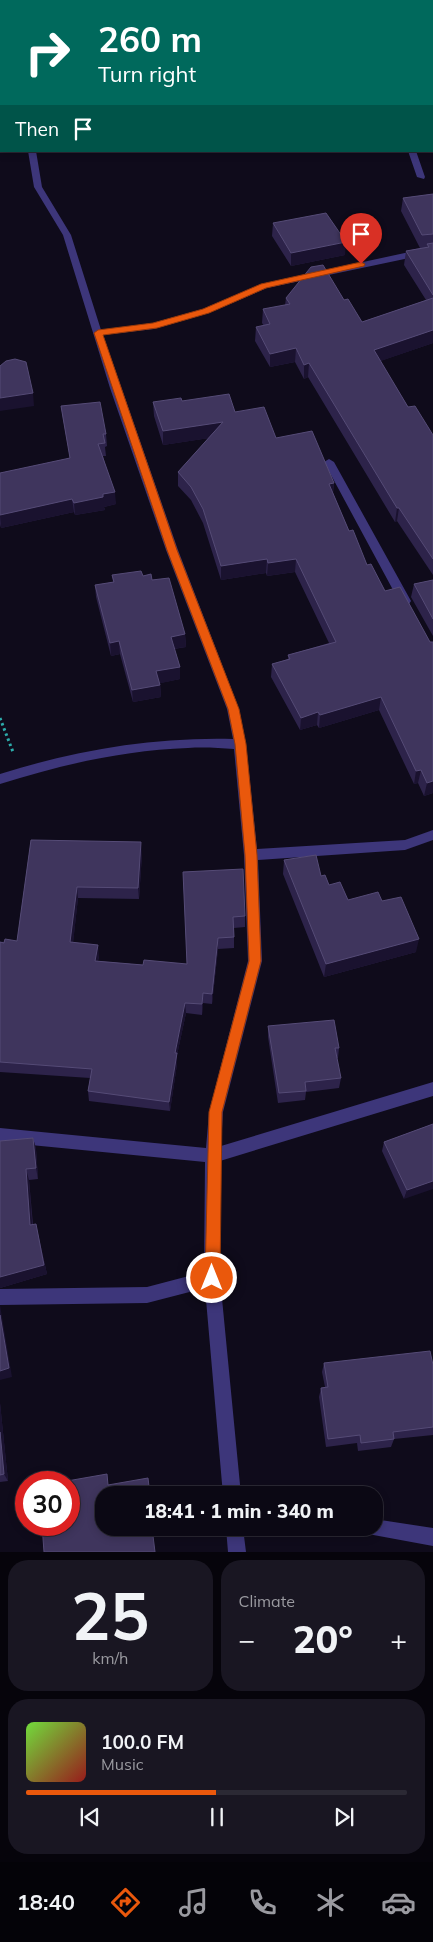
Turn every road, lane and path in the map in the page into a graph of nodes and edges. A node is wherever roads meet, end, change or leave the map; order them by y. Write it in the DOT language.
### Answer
graph roads {
  1 [pos="32,152"];
  2 [pos="412,152"];
  3 [pos="421,177"];
  4 [pos="433,252"];
  5 [pos="98,333"];
  6 [pos="329,462"];
  7 [pos="409,608"];
  8 [pos="0,718"];
  9 [pos="240,744"];
  10 [pos="20,772"];
  11 [pos="0,779"];
  12 [pos="433,836"];
  13 [pos="251,855"];
  14 [pos="433,1089"];
  15 [pos="0,1135"];
  16 [pos="213,1156"];
  17 [pos="212,1278"];
  18 [pos="0,1297"];
  19 [pos="231,1486"];
  20 [pos="383,1529"];
  21 [pos="236,1536"];
  22 [pos="433,1537"];
  23 [pos="237,1552"];
  1 -- 5 [label="street"];
  2 -- 3 [label="street"];
  4 -- 5 [label="street"];
  5 -- 9 [label="street"];
  6 -- 7 [label="street"];
  8 -- 10 [label="path"];
  9 -- 10 [label="street"];
  9 -- 13 [label="street"];
  10 -- 11 [label="street"];
  12 -- 13 [label="street"];
  13 -- 16 [label="street"];
  14 -- 16 [label="street"];
  15 -- 16 [label="street"];
  16 -- 17 [label="street"];
  17 -- 18 [label="street"];
  17 -- 19 [label="street"];
  20 -- 22 [label="street"];
  21 -- 23 [label="street"];
}
